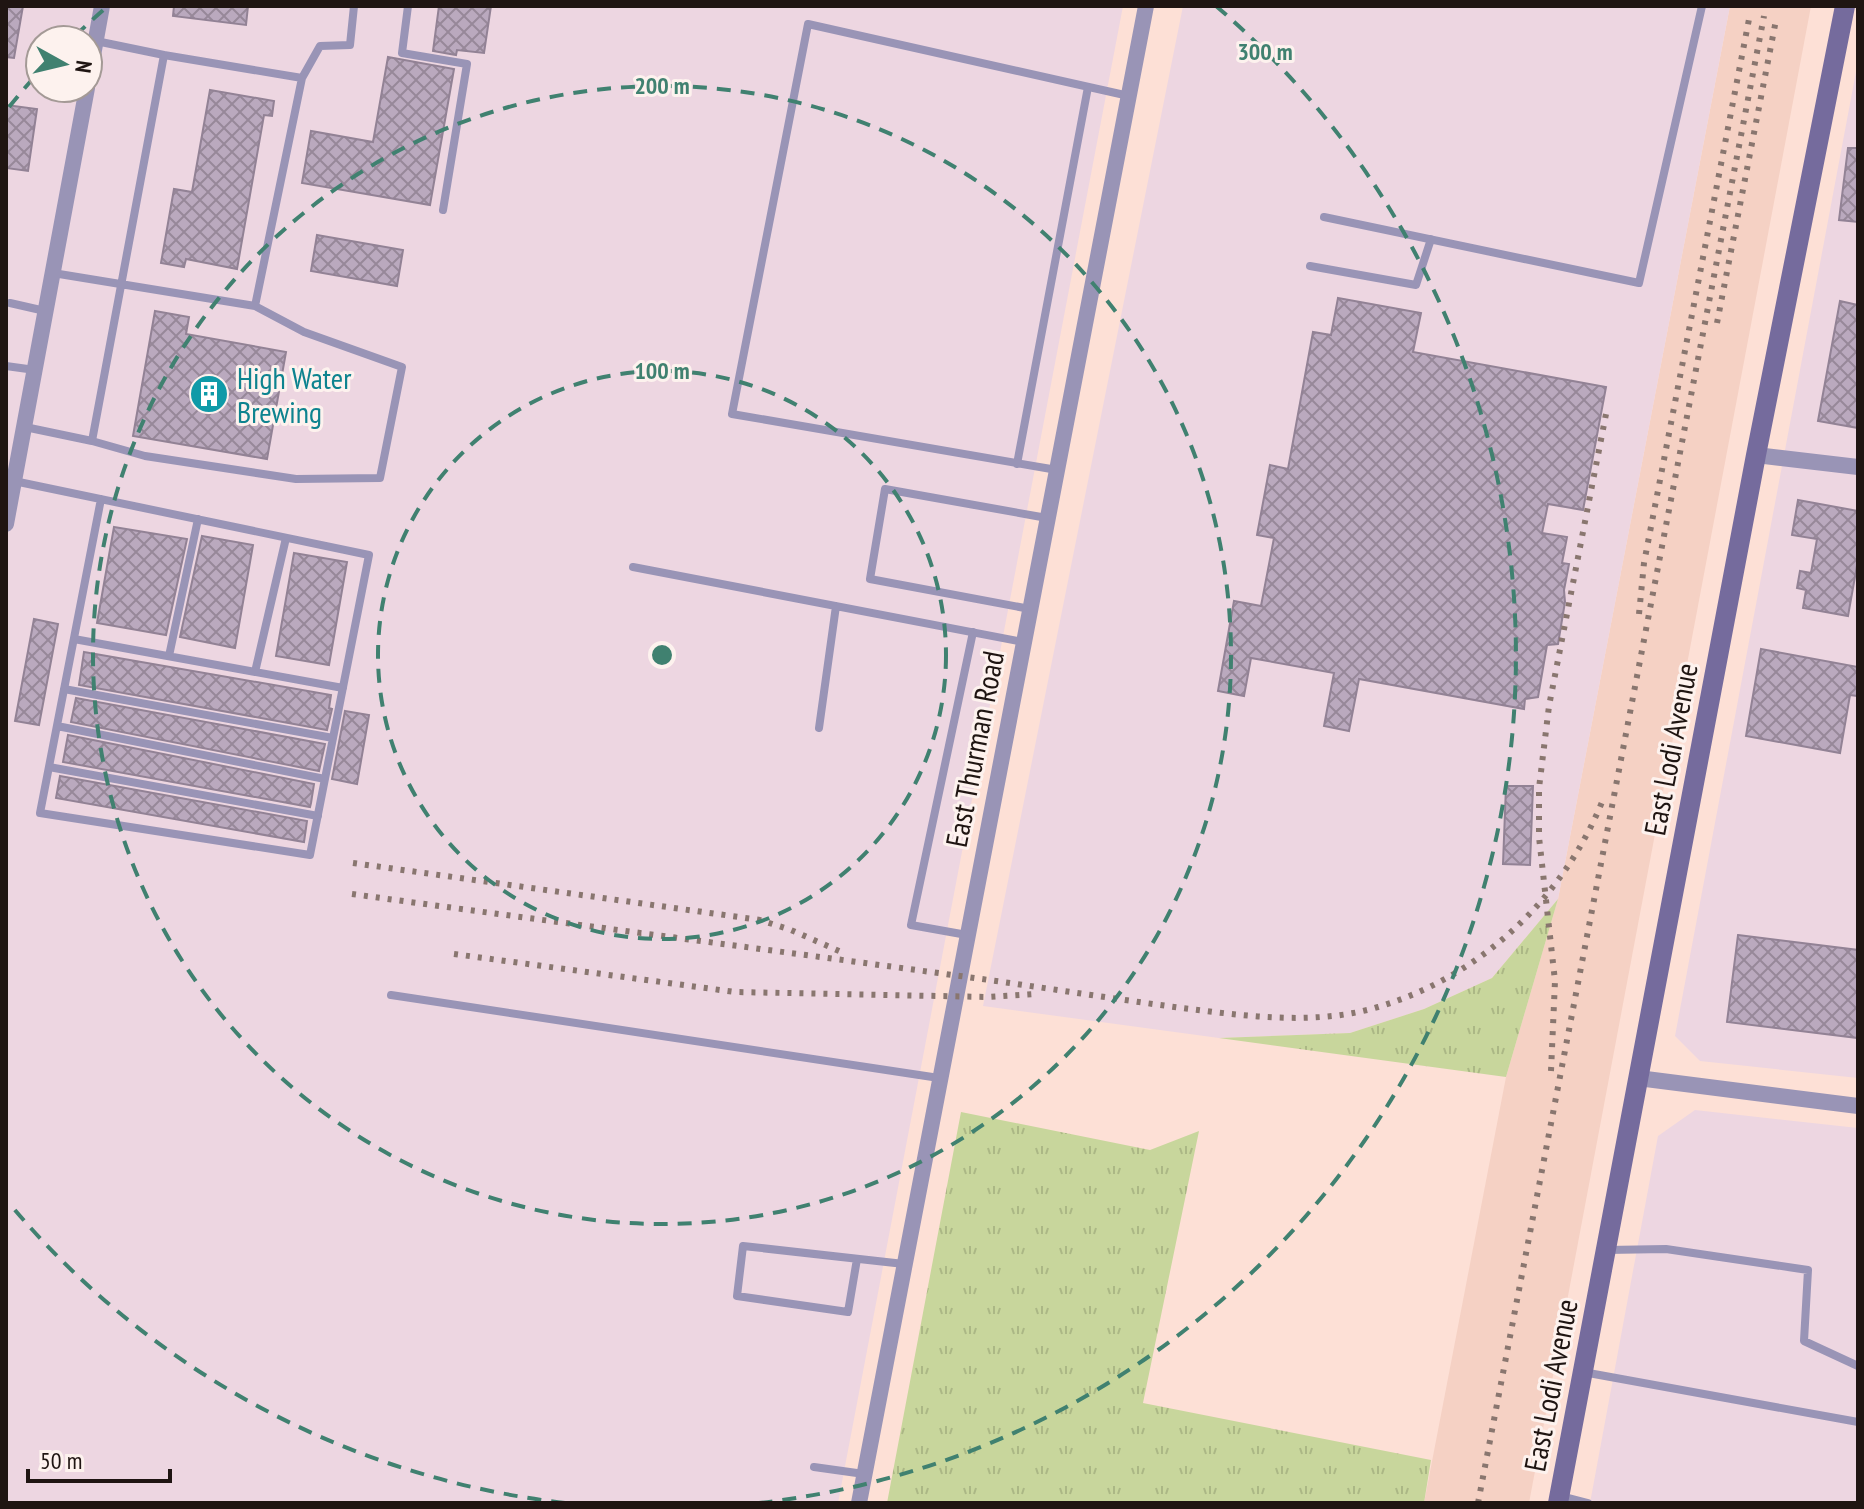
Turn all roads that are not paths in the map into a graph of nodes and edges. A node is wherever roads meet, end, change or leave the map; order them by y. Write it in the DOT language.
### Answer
graph roads {
  1 [pos="354,6"];
  2 [pos="408,6"];
  3 [pos="1146,6"];
  4 [pos="1702,6"];
  5 [pos="1845,6"];
  6 [pos="104,43"];
  7 [pos="164,55"];
  8 [pos="302,78"];
  9 [pos="1088,87"];
  10 [pos="1129,96"];
  11 [pos="84,104"];
  12 [pos="443,210"];
  13 [pos="1324,217"];
  14 [pos="1431,239"];
  15 [pos="1310,266"];
  16 [pos="53,273"];
  17 [pos="121,285"];
  18 [pos="10,303"];
  19 [pos="255,306"];
  20 [pos="46,311"];
  21 [pos="6,366"];
  22 [pos="35,370"];
  23 [pos="24,427"];
  24 [pos="92,441"];
  25 [pos="1756,455"];
  26 [pos="1017,464"];
  27 [pos="1858,467"];
  28 [pos="1057,470"];
  29 [pos="14,481"];
  30 [pos="101,499"];
  31 [pos="1047,518"];
  32 [pos="198,519"];
  33 [pos="6,524"];
  34 [pos="286,538"];
  35 [pos="633,567"];
  36 [pos="836,606"];
  37 [pos="1030,609"];
  38 [pos="973,632"];
  39 [pos="74,639"];
  40 [pos="1023,642"];
  41 [pos="169,656"];
  42 [pos="255,672"];
  43 [pos="343,688"];
  44 [pos="64,689"];
  45 [pos="57,726"];
  46 [pos="819,728"];
  47 [pos="333,738"];
  48 [pos="49,767"];
  49 [pos="325,779"];
  50 [pos="318,816"];
  51 [pos="967,935"];
  52 [pos="391,995"];
  53 [pos="939,1078"];
  54 [pos="1638,1078"];
  55 [pos="1858,1106"];
  56 [pos="1606,1250"];
  57 [pos="857,1259"];
  58 [pos="904,1264"];
  59 [pos="1858,1366"];
  60 [pos="1583,1372"];
  61 [pos="1858,1422"];
  62 [pos="814,1467"];
  63 [pos="864,1474"];
  64 [pos="1559,1499"];
  65 [pos="859,1503"];
  66 [pos="1588,1503"];
  1 -- 8 [label="lane"];
  2 -- 12 [label="lane"];
  3 -- 10 [label="street, East Thurman Road"];
  4 -- 14 [label="lane"];
  5 -- 25 [label="street, East Lodi Avenue"];
  6 -- 7 [label="lane"];
  7 -- 8 [label="lane"];
  7 -- 17 [label="lane"];
  8 -- 19 [label="lane"];
  9 -- 10 [label="lane"];
  9 -- 26 [label="lane"];
  9 -- 26 [label="lane"];
  10 -- 28 [label="street, East Thurman Road"];
  11 -- 16 [label="street"];
  13 -- 14 [label="lane"];
  14 -- 15 [label="lane"];
  16 -- 17 [label="lane"];
  16 -- 20 [label="street"];
  17 -- 19 [label="lane"];
  17 -- 24 [label="lane"];
  18 -- 20 [label="lane"];
  19 -- 24 [label="lane"];
  20 -- 22 [label="street"];
  21 -- 22 [label="lane"];
  22 -- 23 [label="street"];
  23 -- 24 [label="lane"];
  23 -- 29 [label="street"];
  25 -- 27 [label="street"];
  25 -- 54 [label="street, East Lodi Avenue"];
  26 -- 28 [label="lane"];
  28 -- 31 [label="street, East Thurman Road"];
  29 -- 30 [label="lane"];
  29 -- 33 [label="street"];
  30 -- 32 [label="lane"];
  30 -- 39 [label="lane"];
  31 -- 37 [label="street, East Thurman Road"];
  31 -- 37 [label="lane"];
  32 -- 34 [label="lane"];
  32 -- 41 [label="lane"];
  34 -- 42 [label="lane"];
  34 -- 43 [label="lane"];
  35 -- 36 [label="lane"];
  36 -- 38 [label="lane"];
  36 -- 46 [label="lane"];
  37 -- 40 [label="street, East Thurman Road"];
  38 -- 40 [label="lane"];
  38 -- 51 [label="lane"];
  39 -- 41 [label="lane"];
  39 -- 44 [label="lane"];
  40 -- 51 [label="street, East Thurman Road"];
  41 -- 42 [label="lane"];
  42 -- 43 [label="lane"];
  43 -- 47 [label="lane"];
  44 -- 45 [label="lane"];
  44 -- 47 [label="lane"];
  45 -- 48 [label="lane"];
  45 -- 49 [label="lane"];
  47 -- 49 [label="lane"];
  48 -- 50 [label="lane"];
  48 -- 50 [label="lane"];
  49 -- 50 [label="lane"];
  51 -- 53 [label="street, East Thurman Road"];
  52 -- 53 [label="lane"];
  53 -- 58 [label="street, East Thurman Road"];
  54 -- 55 [label="street"];
  54 -- 56 [label="street, East Lodi Avenue"];
  56 -- 59 [label="lane"];
  56 -- 60 [label="street, East Lodi Avenue"];
  57 -- 57 [label="lane"];
  57 -- 58 [label="lane"];
  58 -- 63 [label="street, East Thurman Road"];
  60 -- 61 [label="lane"];
  60 -- 64 [label="street, East Lodi Avenue"];
  62 -- 63 [label="lane"];
  63 -- 65 [label="street, East Thurman Road"];
  64 -- 66 [label="lane"];
}
